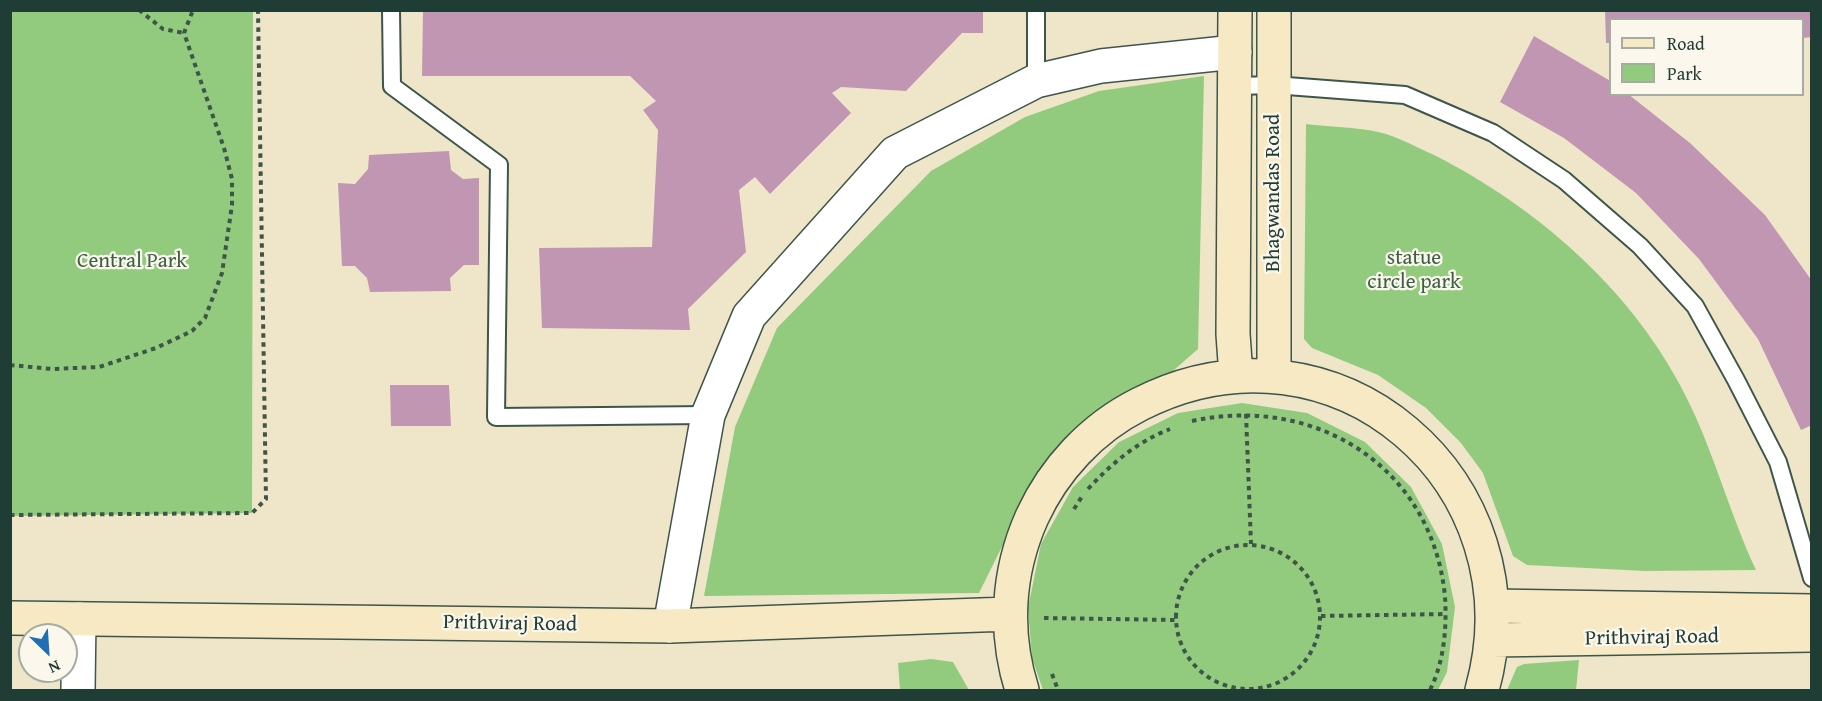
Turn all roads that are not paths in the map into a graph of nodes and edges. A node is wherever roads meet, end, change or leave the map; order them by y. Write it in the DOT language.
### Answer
graph roads {
  1 [pos="392,10"];
  2 [pos="1036,10"];
  3 [pos="1235,10"];
  4 [pos="1274,10"];
  5 [pos="1235,52"];
  6 [pos="1036,81"];
  7 [pos="1274,85"];
  8 [pos="1236,86"];
  9 [pos="1236,376"];
  10 [pos="1274,376"];
  11 [pos="708,415"];
  12 [pos="1812,578"];
  13 [pos="1493,606"];
  14 [pos="1812,611"];
  15 [pos="1009,614"];
  16 [pos="10,618"];
  17 [pos="79,619"];
  18 [pos="670,626"];
  19 [pos="1812,636"];
  20 [pos="1492,640"];
  21 [pos="78,690"];
  22 [pos="1022,690"];
  23 [pos="1482,690"];
  1 -- 11 [label="lane"];
  2 -- 6 [label="lane"];
  3 -- 5 [label="street, Bhagwandas Road"];
  4 -- 7 [label="street, Bhagwandas Road"];
  5 -- 6 [label="street"];
  5 -- 8 [label="street, Bhagwandas Road"];
  6 -- 11 [label="street"];
  7 -- 8 [label="lane"];
  7 -- 10 [label="street, Bhagwandas Road"];
  7 -- 12 [label="lane"];
  8 -- 9 [label="street, Bhagwandas Road"];
  9 -- 10 [label="street"];
  9 -- 15 [label="street"];
  10 -- 13 [label="street"];
  11 -- 18 [label="street"];
  13 -- 14 [label="street, Prithviraj Road"];
  13 -- 20 [label="street"];
  15 -- 18 [label="street, Prithviraj Road"];
  15 -- 22 [label="street"];
  16 -- 17 [label="street, Prithviraj Road"];
  17 -- 18 [label="street, Prithviraj Road"];
  17 -- 21 [label="street"];
  19 -- 20 [label="street, Prithviraj Road"];
  20 -- 23 [label="street"];
}
